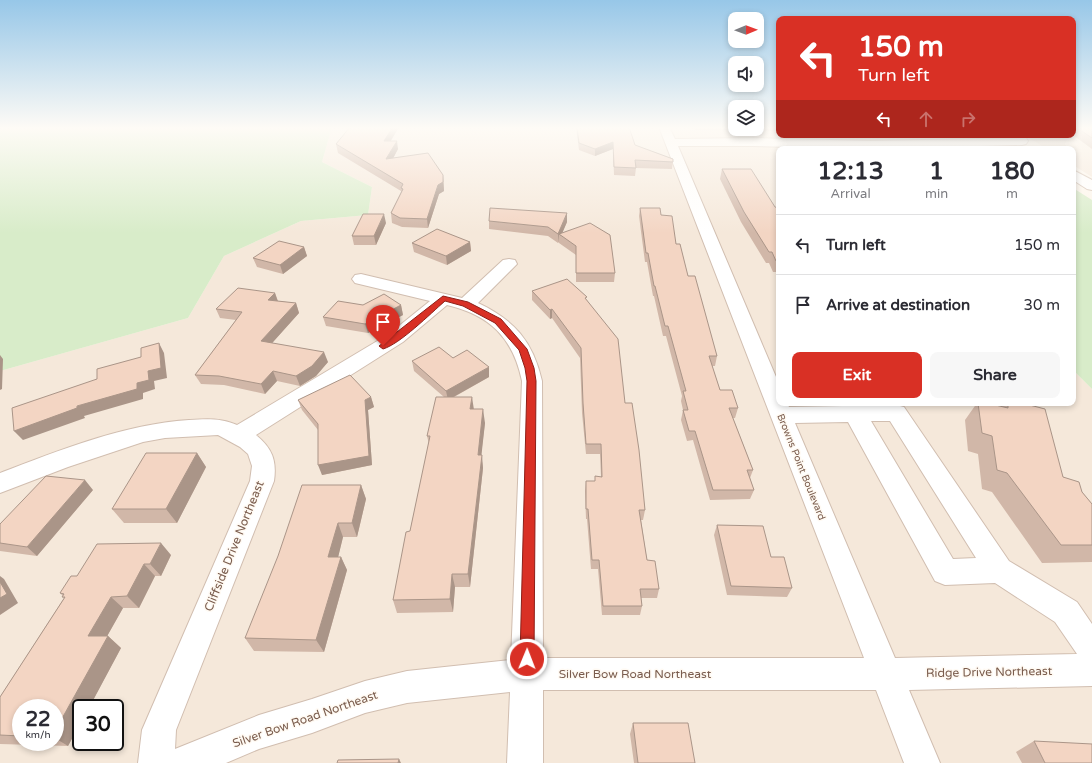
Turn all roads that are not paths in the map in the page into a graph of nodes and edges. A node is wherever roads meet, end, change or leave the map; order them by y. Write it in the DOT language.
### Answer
graph roads {
  1 [pos="678,163"];
  2 [pos="1076,176"];
  3 [pos="1092,186"];
  4 [pos="509,264"];
  5 [pos="361,279"];
  6 [pos="454,301"];
  7 [pos="776,405"];
  8 [pos="776,406"];
  9 [pos="856,414"];
  10 [pos="780,415"];
  11 [pos="238,435"];
  12 [pos="0,483"];
  13 [pos="999,570"];
  14 [pos="1092,650"];
  15 [pos="1092,670"];
  16 [pos="527,674"];
  17 [pos="885,674"];
  18 [pos="156,763"];
  19 [pos="183,763"];
  20 [pos="525,763"];
  21 [pos="922,763"];
  1 -- 7 [label="street, Browns Point Boulevard"];
  2 -- 3 [label="street"];
  4 -- 6 [label="street"];
  5 -- 6 [label="street"];
  6 -- 11 [label="street"];
  6 -- 16 [label="street"];
  8 -- 10 [label="street, Browns Point Boulevard"];
  9 -- 10 [label="street"];
  9 -- 13 [label="street"];
  9 -- 13 [label="street"];
  10 -- 17 [label="street, Browns Point Boulevard"];
  11 -- 12 [label="street, Cliffside Drive Northeast"];
  11 -- 18 [label="street, Cliffside Drive Northeast"];
  13 -- 14 [label="street"];
  15 -- 17 [label="street, Ridge Drive Northeast"];
  16 -- 17 [label="street, Silver Bow Road Northeast"];
  16 -- 19 [label="street, Silver Bow Road Northeast"];
  16 -- 20 [label="street"];
  17 -- 21 [label="street, Browns Point Boulevard"];
}
